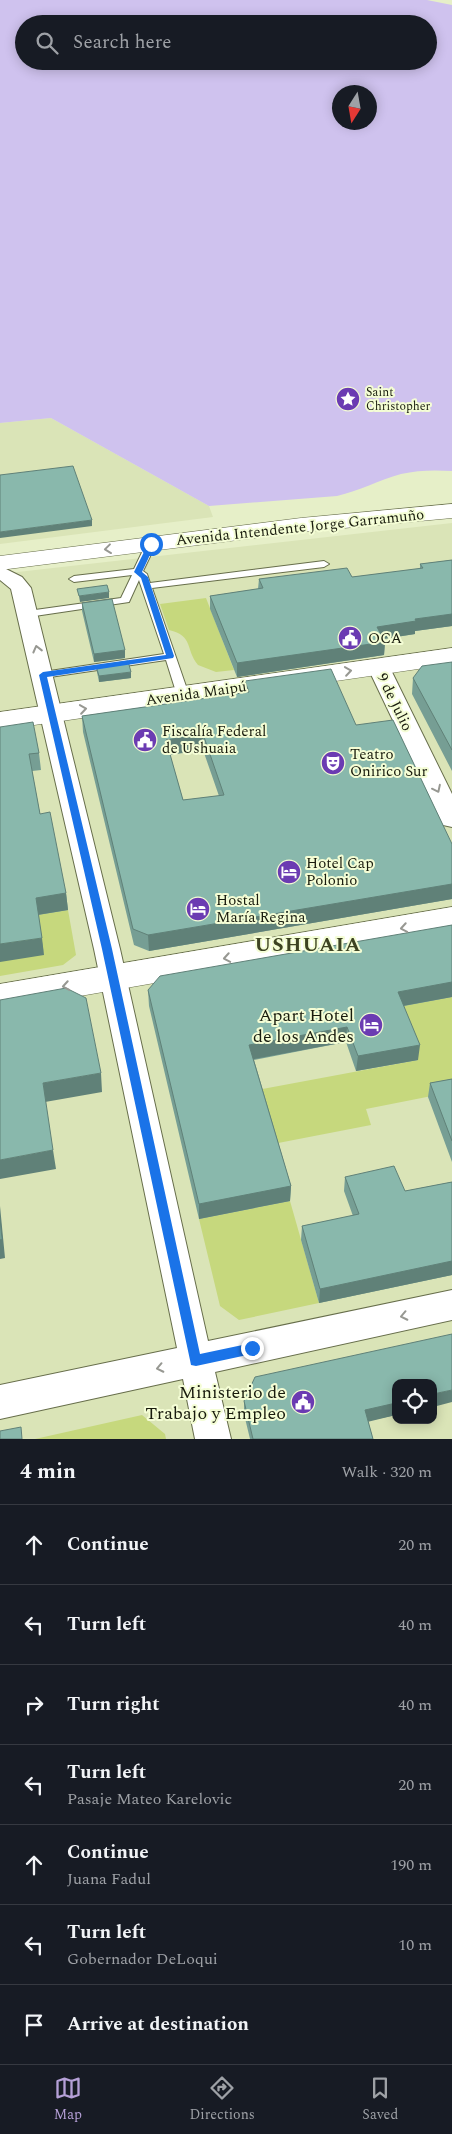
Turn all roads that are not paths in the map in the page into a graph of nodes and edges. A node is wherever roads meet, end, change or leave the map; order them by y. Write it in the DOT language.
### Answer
graph roads {
  1 [pos="452,511"];
  2 [pos="151,544"];
  3 [pos="0,563"];
  4 [pos="324,564"];
  5 [pos="0,572"];
  6 [pos="138,572"];
  7 [pos="74,579"];
  8 [pos="147,586"];
  9 [pos="28,614"];
  10 [pos="170,656"];
  11 [pos="452,656"];
  12 [pos="378,666"];
  13 [pos="43,675"];
  14 [pos="183,695"];
  15 [pos="52,714"];
  16 [pos="0,721"];
  17 [pos="452,819"];
  18 [pos="452,919"];
  19 [pos="114,978"];
  20 [pos="0,997"];
  21 [pos="452,1305"];
  22 [pos="196,1360"];
  23 [pos="0,1402"];
  24 [pos="212,1439"];
  1 -- 2 [label="main road, Avenida Intendente Jorge Garramuño"];
  2 -- 3 [label="main road, Avenida Intendente Jorge Garramuño, one-way"];
  2 -- 6 [label="lane"];
  4 -- 8 [label="lane"];
  5 -- 9 [label="street"];
  6 -- 7 [label="lane"];
  6 -- 8 [label="lane"];
  6 -- 9 [label="lane"];
  8 -- 10 [label="lane"];
  13 -- 9 [label="street, one-way"];
  10 -- 13 [label="lane"];
  10 -- 14 [label="lane"];
  11 -- 12 [label="main road, Avenida Maipú"];
  14 -- 12 [label="main road, Avenida Maipú, one-way"];
  12 -- 17 [label="street, 9 de Julio, one-way"];
  13 -- 15 [label="street"];
  15 -- 14 [label="main road, Avenida Maipú, one-way"];
  15 -- 16 [label="main road, Avenida Maipú"];
  15 -- 19 [label="street"];
  18 -- 19 [label="main road, one-way"];
  19 -- 20 [label="main road, one-way"];
  19 -- 22 [label="street"];
  21 -- 22 [label="street, one-way"];
  22 -- 23 [label="street, one-way"];
  22 -- 24 [label="street"];
}
